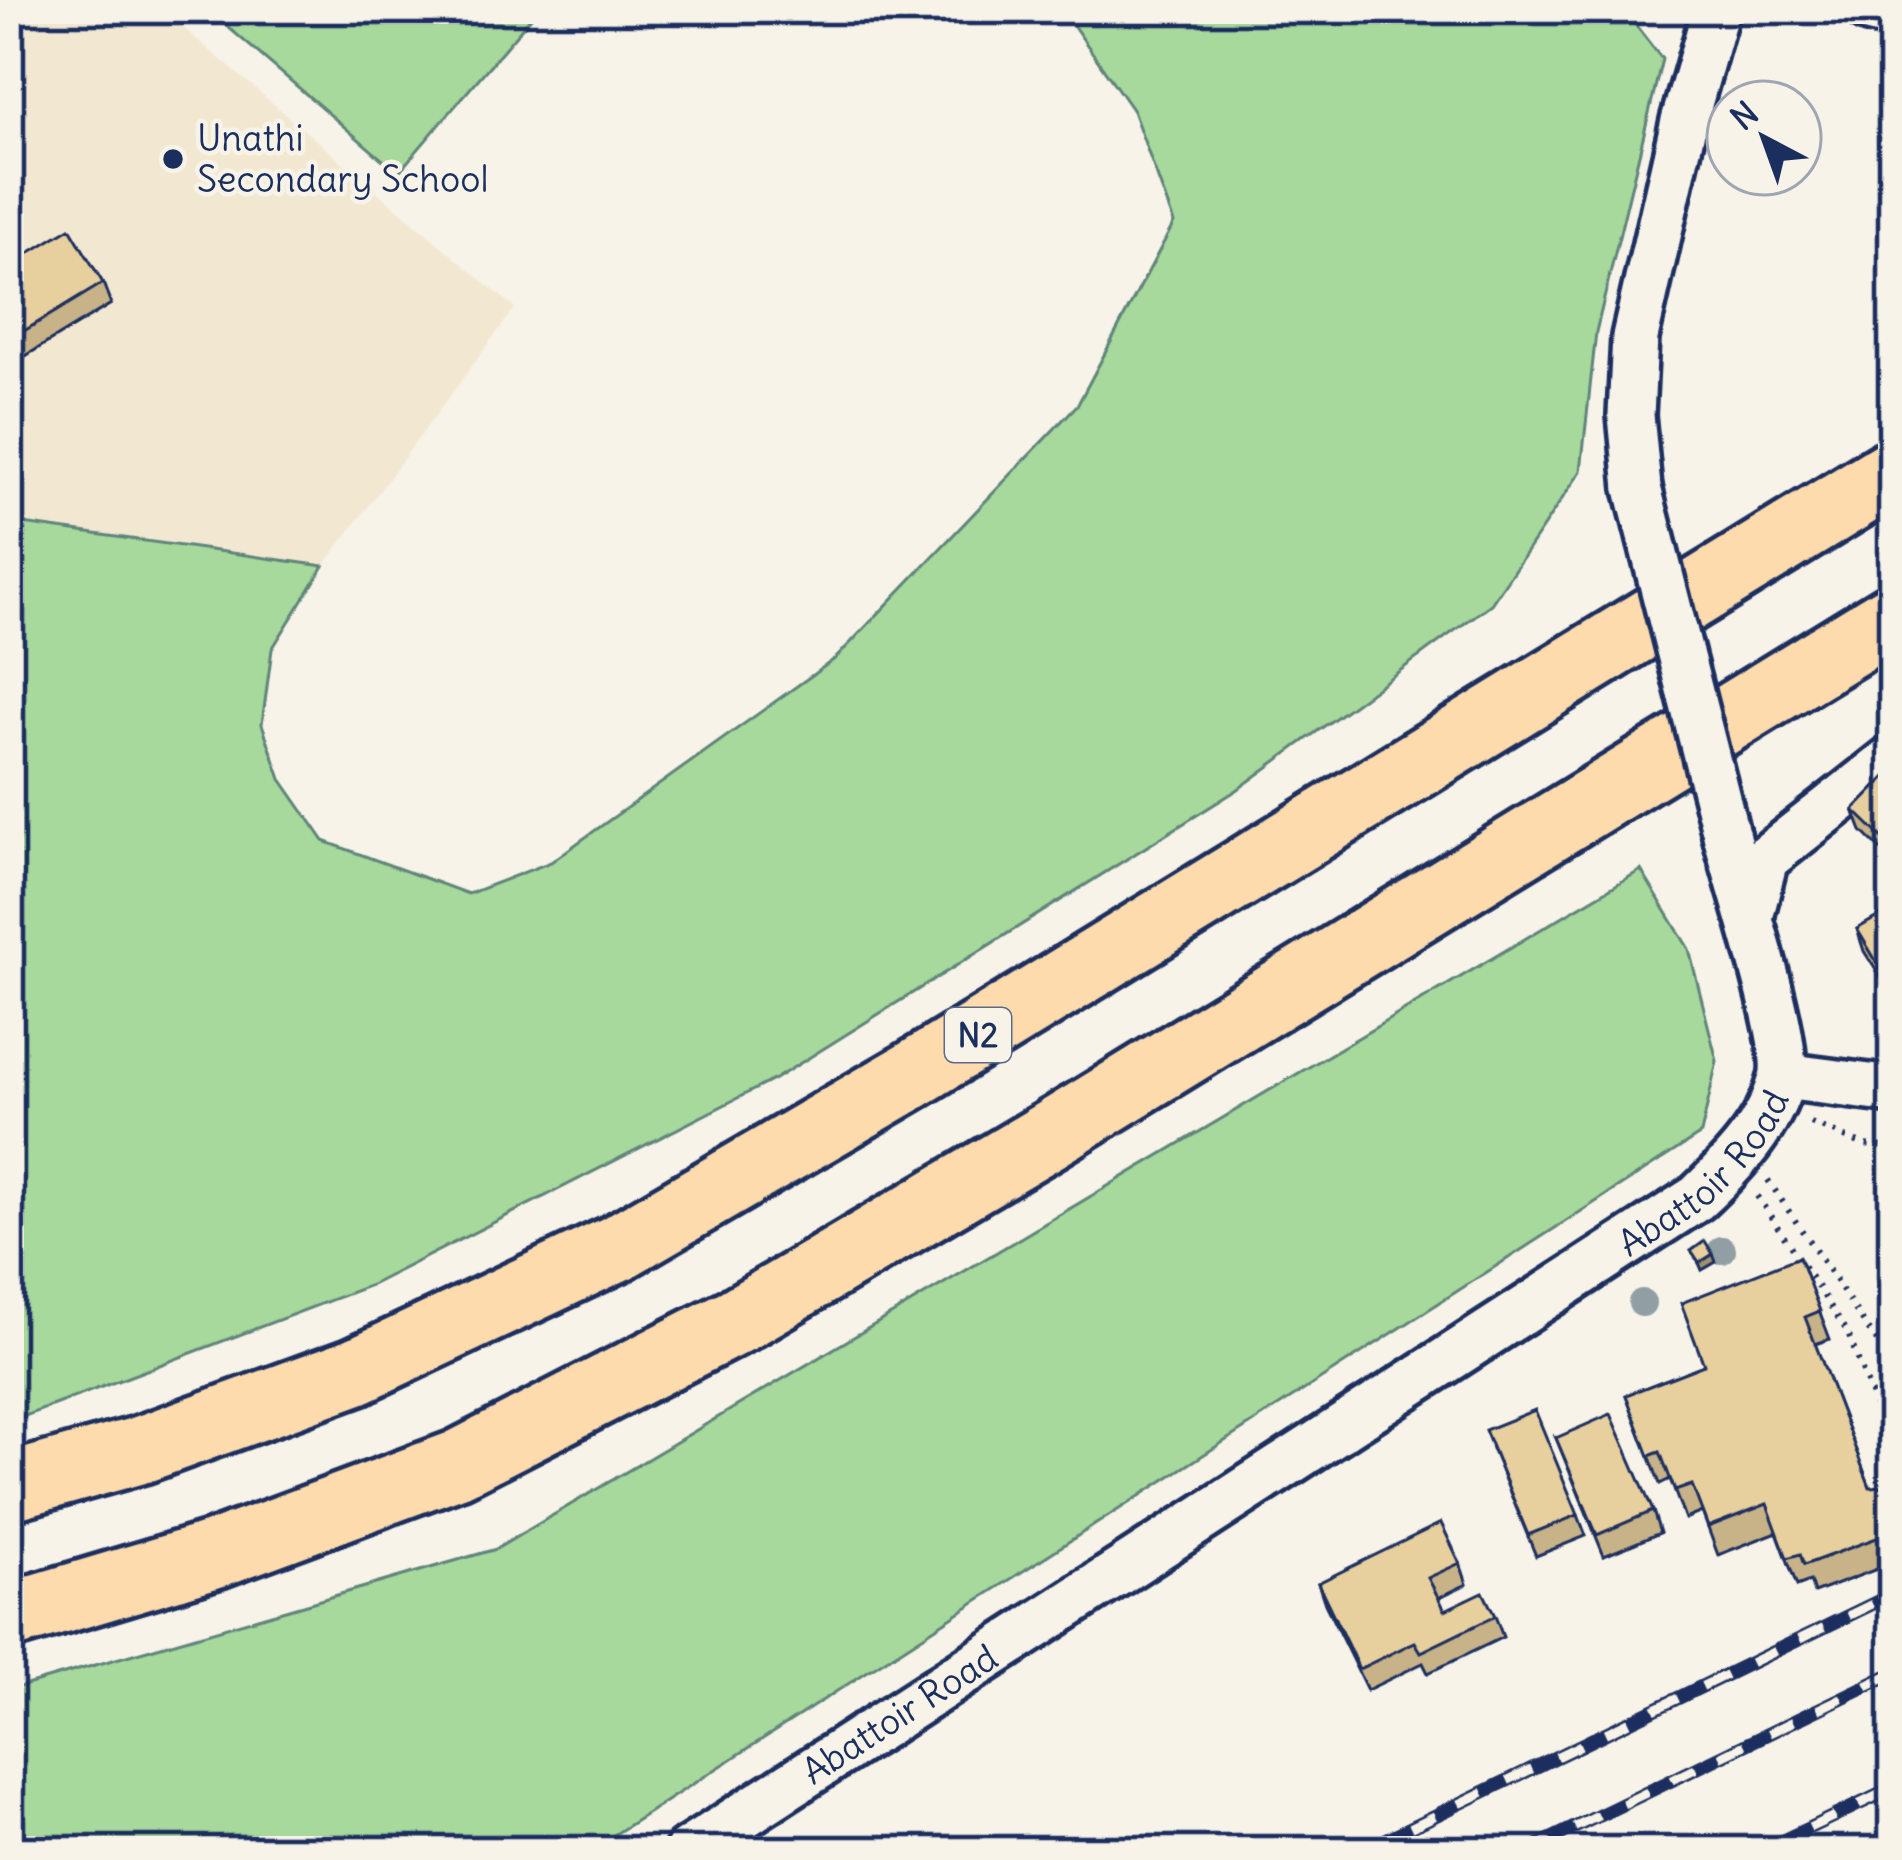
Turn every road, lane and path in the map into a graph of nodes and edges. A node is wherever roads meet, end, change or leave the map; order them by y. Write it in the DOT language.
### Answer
graph roads {
  1 [pos="1716,9"];
  2 [pos="1868,9"];
  3 [pos="1893,15"];
  4 [pos="1893,472"];
  5 [pos="1893,616"];
  6 [pos="1893,758"];
  7 [pos="1748,926"];
  8 [pos="1893,1090"];
  9 [pos="1775,1091"];
  10 [pos="1893,1148"];
  11 [pos="1739,1158"];
  12 [pos="1893,1366"];
  13 [pos="1893,1451"];
  14 [pos="9,1487"];
  15 [pos="9,1616"];
  16 [pos="688,1851"];
  1 -- 7 [label="street, Abattoir Road, bridge"];
  2 -- 3 [label="street"];
  4 -- 14 [label="highway, N2"];
  5 -- 15 [label="highway"];
  6 -- 7 [label="street"];
  7 -- 9 [label="street, Abattoir Road"];
  8 -- 9 [label="street"];
  9 -- 10 [label="path"];
  9 -- 11 [label="street, Abattoir Road"];
  11 -- 12 [label="path"];
  11 -- 13 [label="path"];
  11 -- 16 [label="street, Abattoir Road"];
}
